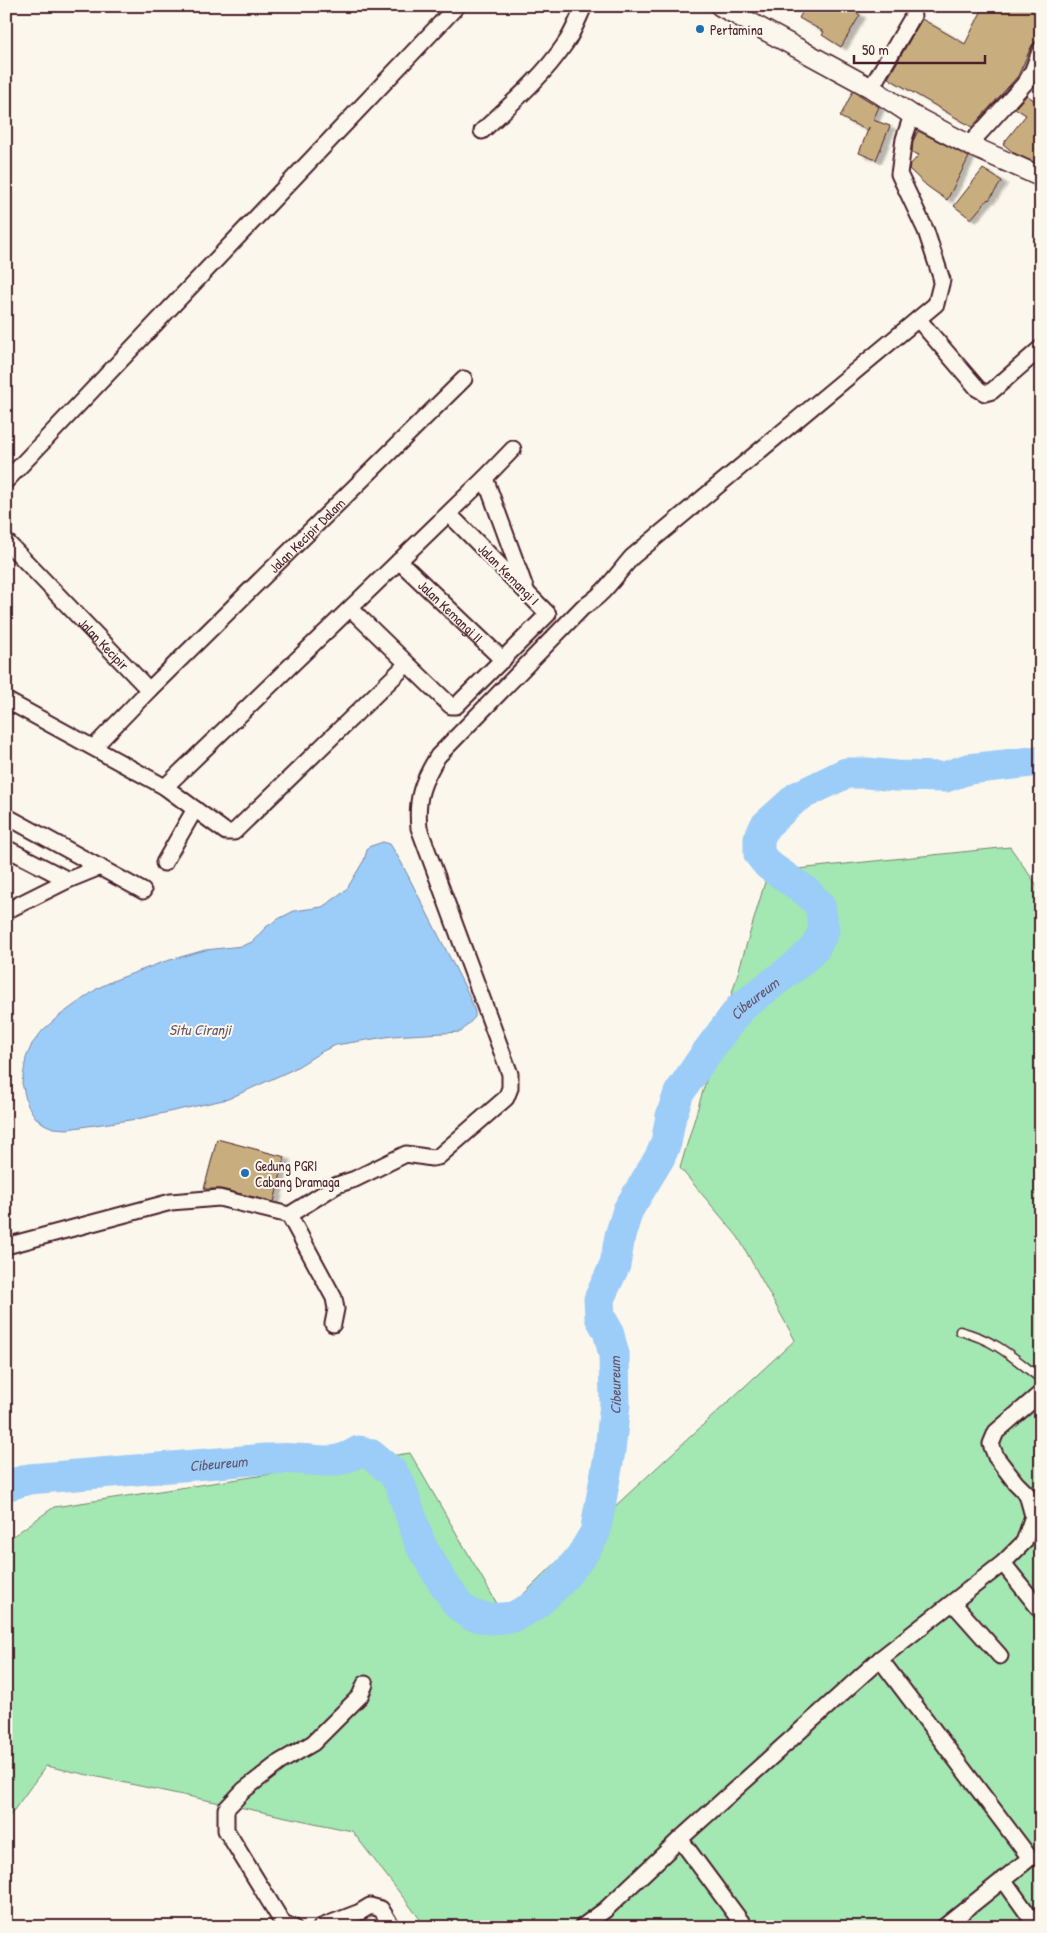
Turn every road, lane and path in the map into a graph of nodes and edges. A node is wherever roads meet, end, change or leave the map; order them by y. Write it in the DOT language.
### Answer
graph roads {
  1 [pos="457,6"];
  2 [pos="584,6"];
  3 [pos="720,6"];
  4 [pos="913,16"];
  5 [pos="1041,49"];
  6 [pos="871,88"];
  7 [pos="912,115"];
  8 [pos="482,131"];
  9 [pos="969,144"];
  10 [pos="1041,177"];
  11 [pos="918,320"];
  12 [pos="1041,348"];
  13 [pos="464,379"];
  14 [pos="513,449"];
  15 [pos="485,478"];
  16 [pos="6,481"];
  17 [pos="449,514"];
  18 [pos="6,541"];
  19 [pos="399,561"];
  20 [pos="526,590"];
  21 [pos="351,609"];
  22 [pos="503,660"];
  23 [pos="407,664"];
  24 [pos="6,688"];
  25 [pos="148,690"];
  26 [pos="6,700"];
  27 [pos="27,711"];
  28 [pos="94,746"];
  29 [pos="165,787"];
  30 [pos="195,809"];
  31 [pos="6,816"];
  32 [pos="6,848"];
  33 [pos="164,863"];
  34 [pos="100,867"];
  35 [pos="68,880"];
  36 [pos="143,891"];
  37 [pos="6,911"];
  38 [pos="289,1215"];
  39 [pos="6,1246"];
  40 [pos="333,1324"];
  41 [pos="960,1331"];
  42 [pos="1041,1379"];
  43 [pos="1041,1393"];
  44 [pos="1027,1494"];
  45 [pos="1041,1505"];
  46 [pos="1003,1563"];
  47 [pos="953,1603"];
  48 [pos="1041,1611"];
  49 [pos="1000,1656"];
  50 [pos="880,1659"];
  51 [pos="365,1684"];
  52 [pos="680,1839"];
  53 [pos="1003,1879"];
  54 [pos="293,1927"];
  55 [pos="321,1927"];
  56 [pos="392,1927"];
  57 [pos="582,1927"];
  58 [pos="745,1927"];
  59 [pos="944,1927"];
  60 [pos="1037,1927"];
  1 -- 16 [label="street"];
  2 -- 8 [label="street"];
  3 -- 6 [label="street"];
  4 -- 6 [label="street"];
  5 -- 9 [label="street"];
  6 -- 7 [label="street"];
  7 -- 9 [label="street"];
  7 -- 11 [label="street"];
  9 -- 10 [label="street"];
  11 -- 12 [label="street"];
  11 -- 38 [label="street"];
  13 -- 25 [label="street, Jalan Kecipir Dalam"];
  14 -- 15 [label="street"];
  15 -- 17 [label="street"];
  15 -- 20 [label="street"];
  17 -- 19 [label="street"];
  17 -- 20 [label="street, Jalan Kemangi I"];
  18 -- 25 [label="street, Jalan Kecipir"];
  19 -- 21 [label="street"];
  19 -- 22 [label="street, Jalan Kemangi II"];
  20 -- 22 [label="street, Jalan Kemangi I"];
  21 -- 23 [label="street"];
  21 -- 29 [label="street"];
  22 -- 23 [label="street"];
  23 -- 30 [label="street"];
  24 -- 27 [label="street"];
  25 -- 28 [label="street"];
  26 -- 27 [label="street"];
  27 -- 28 [label="street"];
  28 -- 29 [label="street"];
  29 -- 30 [label="street"];
  30 -- 33 [label="street"];
  31 -- 34 [label="street"];
  32 -- 35 [label="street"];
  34 -- 35 [label="street"];
  34 -- 36 [label="street"];
  35 -- 37 [label="street"];
  38 -- 39 [label="street"];
  38 -- 40 [label="street"];
  41 -- 42 [label="lane"];
  43 -- 44 [label="street"];
  44 -- 45 [label="street"];
  44 -- 46 [label="street"];
  46 -- 47 [label="street"];
  46 -- 48 [label="street"];
  47 -- 49 [label="street"];
  47 -- 50 [label="street"];
  50 -- 52 [label="street"];
  50 -- 53 [label="street"];
  51 -- 54 [label="street"];
  52 -- 57 [label="street"];
  52 -- 58 [label="street"];
  53 -- 59 [label="street"];
  53 -- 60 [label="street"];
  55 -- 56 [label="street"];
}
